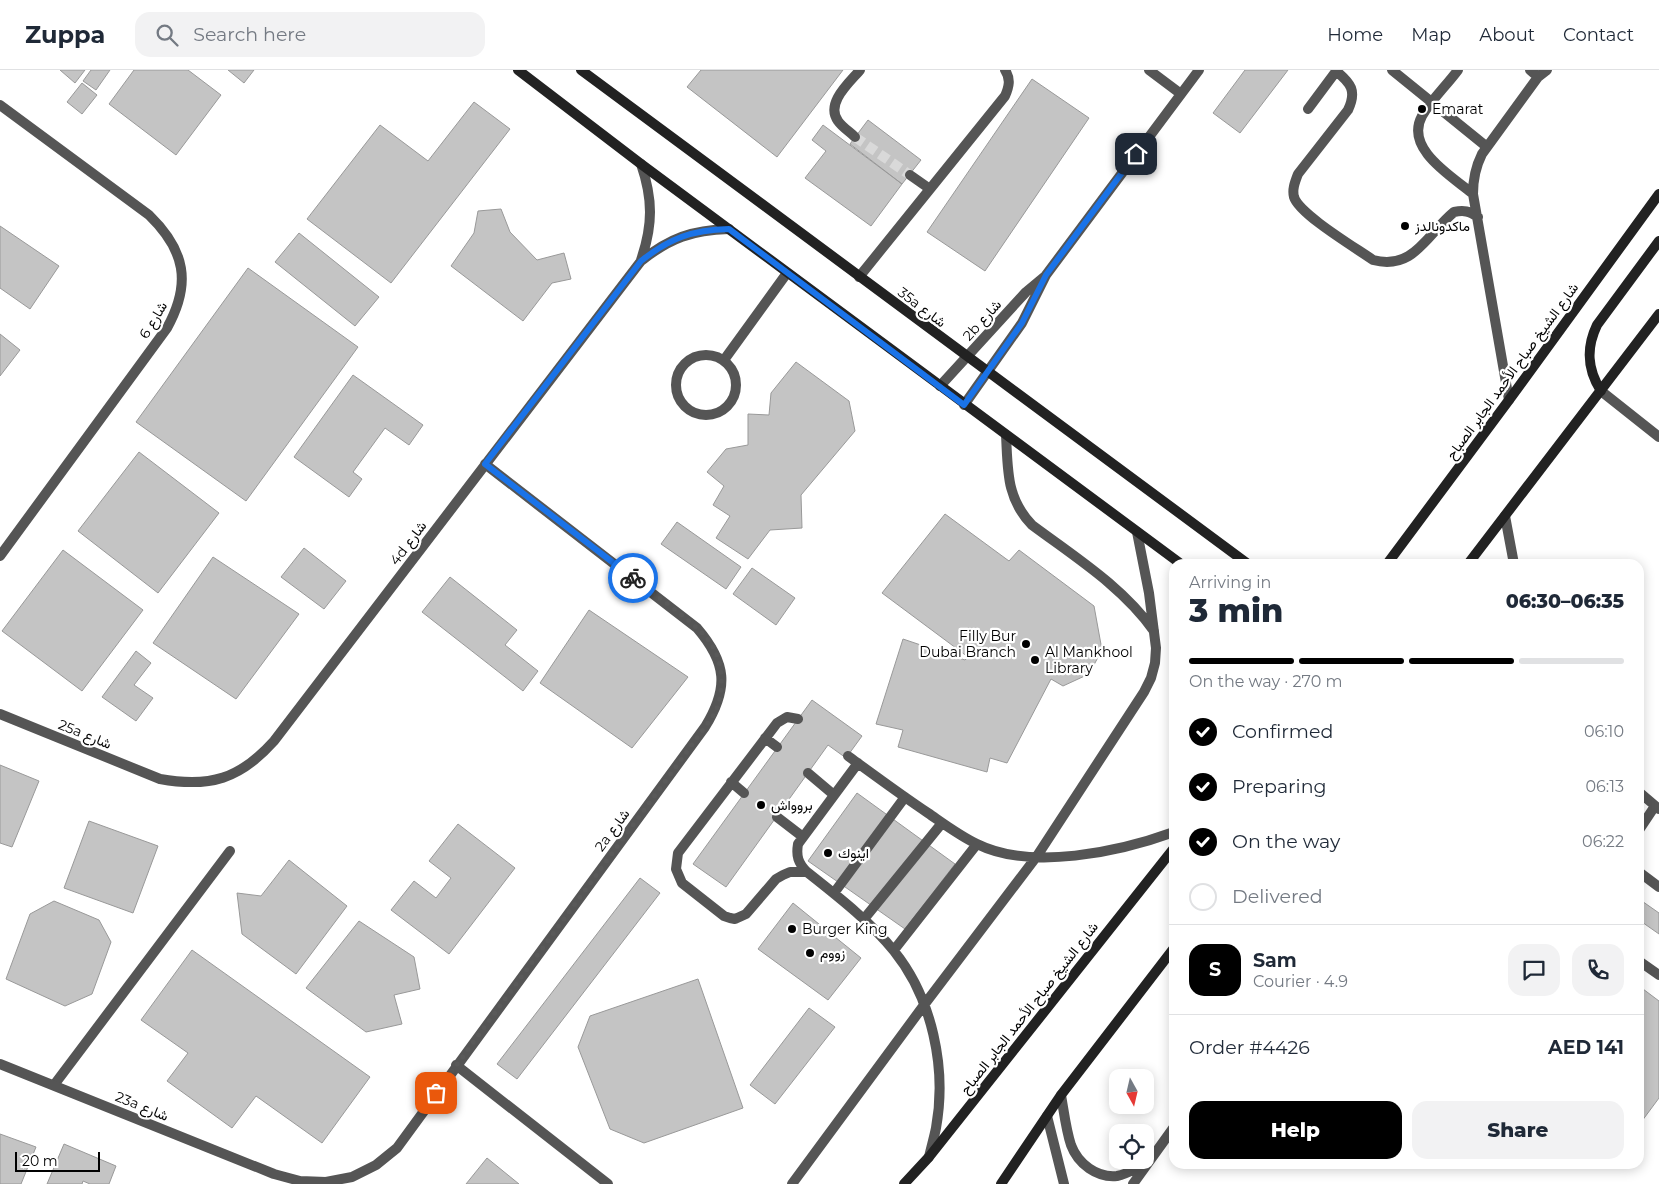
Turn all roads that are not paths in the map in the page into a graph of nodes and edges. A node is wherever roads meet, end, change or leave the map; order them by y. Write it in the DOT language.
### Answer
graph roads {
  1 [pos="518,70"];
  2 [pos="580,70"];
  3 [pos="860,70"];
  4 [pos="1005,70"];
  5 [pos="1149,70"];
  6 [pos="1199,70"];
  7 [pos="1337,70"];
  8 [pos="1392,70"];
  9 [pos="1458,70"];
  10 [pos="1538,72"];
  11 [pos="1182,94"];
  12 [pos="1432,103"];
  13 [pos="0,105"];
  14 [pos="1308,109"];
  15 [pos="856,137"];
  16 [pos="1487,147"];
  17 [pos="641,164"];
  18 [pos="910,175"];
  19 [pos="930,189"];
  20 [pos="1473,194"];
  21 [pos="1659,194"];
  22 [pos="1478,217"];
  23 [pos="729,229"];
  24 [pos="1659,241"];
  25 [pos="641,261"];
  26 [pos="787,273"];
  27 [pos="1046,275"];
  28 [pos="859,277"];
  29 [pos="1659,314"];
  30 [pos="967,358"];
  31 [pos="724,360"];
  32 [pos="988,373"];
  33 [pos="940,386"];
  34 [pos="1601,391"];
  35 [pos="1509,400"];
  36 [pos="964,405"];
  37 [pos="1006,435"];
  38 [pos="1659,437"];
  39 [pos="485,464"];
  40 [pos="1505,516"];
  41 [pos="1137,532"];
  42 [pos="0,556"];
  43 [pos="1174,559"];
  44 [pos="1243,559"];
  45 [pos="1390,559"];
  46 [pos="1472,559"];
  47 [pos="1513,559"];
  48 [pos="1154,632"];
  49 [pos="0,714"];
  50 [pos="798,719"];
  51 [pos="765,738"];
  52 [pos="777,748"];
  53 [pos="848,756"];
  54 [pos="858,764"];
  55 [pos="808,773"];
  56 [pos="160,779"];
  57 [pos="731,782"];
  58 [pos="744,793"];
  59 [pos="834,795"];
  60 [pos="1644,796"];
  61 [pos="905,797"];
  62 [pos="1657,807"];
  63 [pos="777,817"];
  64 [pos="942,823"];
  65 [pos="1644,824"];
  66 [pos="1169,834"];
  67 [pos="803,837"];
  68 [pos="977,844"];
  69 [pos="230,851"];
  70 [pos="1169,854"];
  71 [pos="1037,856"];
  72 [pos="807,872"];
  73 [pos="1644,876"];
  74 [pos="1659,887"];
  75 [pos="834,893"];
  76 [pos="864,920"];
  77 [pos="894,950"];
  78 [pos="1169,955"];
  79 [pos="1644,964"];
  80 [pos="1659,975"];
  81 [pos="924,1004"];
  82 [pos="0,1064"];
  83 [pos="456,1065"];
  84 [pos="54,1085"];
  85 [pos="1061,1095"];
  86 [pos="1047,1116"];
  87 [pos="1169,1134"];
  88 [pos="1154,1153"];
  89 [pos="929,1157"];
  90 [pos="1137,1169"];
  91 [pos="1142,1169"];
  92 [pos="274,1174"];
  93 [pos="608,1184"];
  94 [pos="792,1184"];
  95 [pos="904,1184"];
  96 [pos="1001,1184"];
  97 [pos="1064,1184"];
  98 [pos="1132,1184"];
  1 -- 17 [label="main road"];
  2 -- 28 [label="main road, 35a شارع"];
  3 -- 15 [label="street"];
  4 -- 19 [label="street"];
  5 -- 11 [label="street"];
  6 -- 11 [label="street, 2b شارع"];
  7 -- 14 [label="street"];
  7 -- 22 [label="street"];
  8 -- 12 [label="street"];
  9 -- 12 [label="street"];
  10 -- 16 [label="street"];
  11 -- 27 [label="street, 2b شارع"];
  12 -- 16 [label="street"];
  12 -- 20 [label="street"];
  13 -- 42 [label="street, شارع 6"];
  16 -- 20 [label="street"];
  17 -- 23 [label="main road"];
  17 -- 25 [label="street, 4d شارع"];
  18 -- 19 [label="street"];
  19 -- 28 [label="street"];
  20 -- 22 [label="street"];
  21 -- 35 [label="main road, شارع الشيخ صباح الأحمد الجابر الصباح"];
  22 -- 35 [label="street"];
  23 -- 25 [label="street, 4d شارع"];
  23 -- 26 [label="main road"];
  24 -- 34 [label="main road"];
  25 -- 39 [label="street, 4d شارع"];
  26 -- 31 [label="street"];
  26 -- 33 [label="main road"];
  27 -- 30 [label="street, 2b شارع"];
  27 -- 32 [label="street, 2b شارع"];
  28 -- 30 [label="main road, 35a شارع"];
  29 -- 34 [label="main road"];
  30 -- 32 [label="main road, 35a شارع"];
  30 -- 33 [label="street, 2b شارع"];
  31 -- 31 [label="street"];
  32 -- 36 [label="street, 2b شارع"];
  32 -- 44 [label="main road, 35a شارع"];
  33 -- 36 [label="main road"];
  34 -- 38 [label="street"];
  34 -- 40 [label="main road"];
  35 -- 45 [label="main road, شارع الشيخ صباح الأحمد الجابر الصباح"];
  36 -- 37 [label="main road"];
  37 -- 41 [label="main road"];
  37 -- 48 [label="street"];
  39 -- 56 [label="street, 4d شارع"];
  39 -- 83 [label="street, 2a شارع"];
  40 -- 46 [label="main road"];
  40 -- 47 [label="street"];
  41 -- 43 [label="main road"];
  41 -- 48 [label="street"];
  48 -- 71 [label="street"];
  49 -- 56 [label="street, 25a شارع"];
  50 -- 51 [label="street"];
  51 -- 52 [label="street"];
  51 -- 57 [label="street"];
  53 -- 54 [label="street"];
  54 -- 59 [label="street"];
  54 -- 61 [label="street"];
  55 -- 59 [label="street"];
  57 -- 58 [label="street"];
  57 -- 72 [label="street"];
  59 -- 67 [label="street"];
  60 -- 62 [label="street"];
  61 -- 64 [label="street"];
  61 -- 75 [label="street"];
  62 -- 65 [label="street"];
  63 -- 67 [label="street"];
  64 -- 68 [label="street"];
  64 -- 76 [label="street"];
  66 -- 71 [label="street"];
  67 -- 72 [label="street"];
  68 -- 71 [label="street"];
  68 -- 77 [label="street"];
  69 -- 84 [label="street"];
  70 -- 89 [label="main road, شارع الشيخ صباح الأحمد الجابر الصباح"];
  71 -- 81 [label="street"];
  72 -- 75 [label="street"];
  73 -- 74 [label="street"];
  75 -- 76 [label="street"];
  76 -- 77 [label="street"];
  77 -- 81 [label="street"];
  78 -- 85 [label="main road"];
  79 -- 80 [label="street"];
  81 -- 89 [label="street"];
  81 -- 94 [label="street"];
  82 -- 84 [label="street, 23a شارع"];
  83 -- 92 [label="street, 2a شارع"];
  83 -- 93 [label="street"];
  84 -- 92 [label="street, 23a شارع"];
  85 -- 86 [label="main road"];
  85 -- 90 [label="street"];
  86 -- 96 [label="main road"];
  86 -- 97 [label="street"];
  87 -- 88 [label="street"];
  89 -- 95 [label="main road, شارع الشيخ صباح الأحمد الجابر الصباح"];
  91 -- 98 [label="street"];
}
